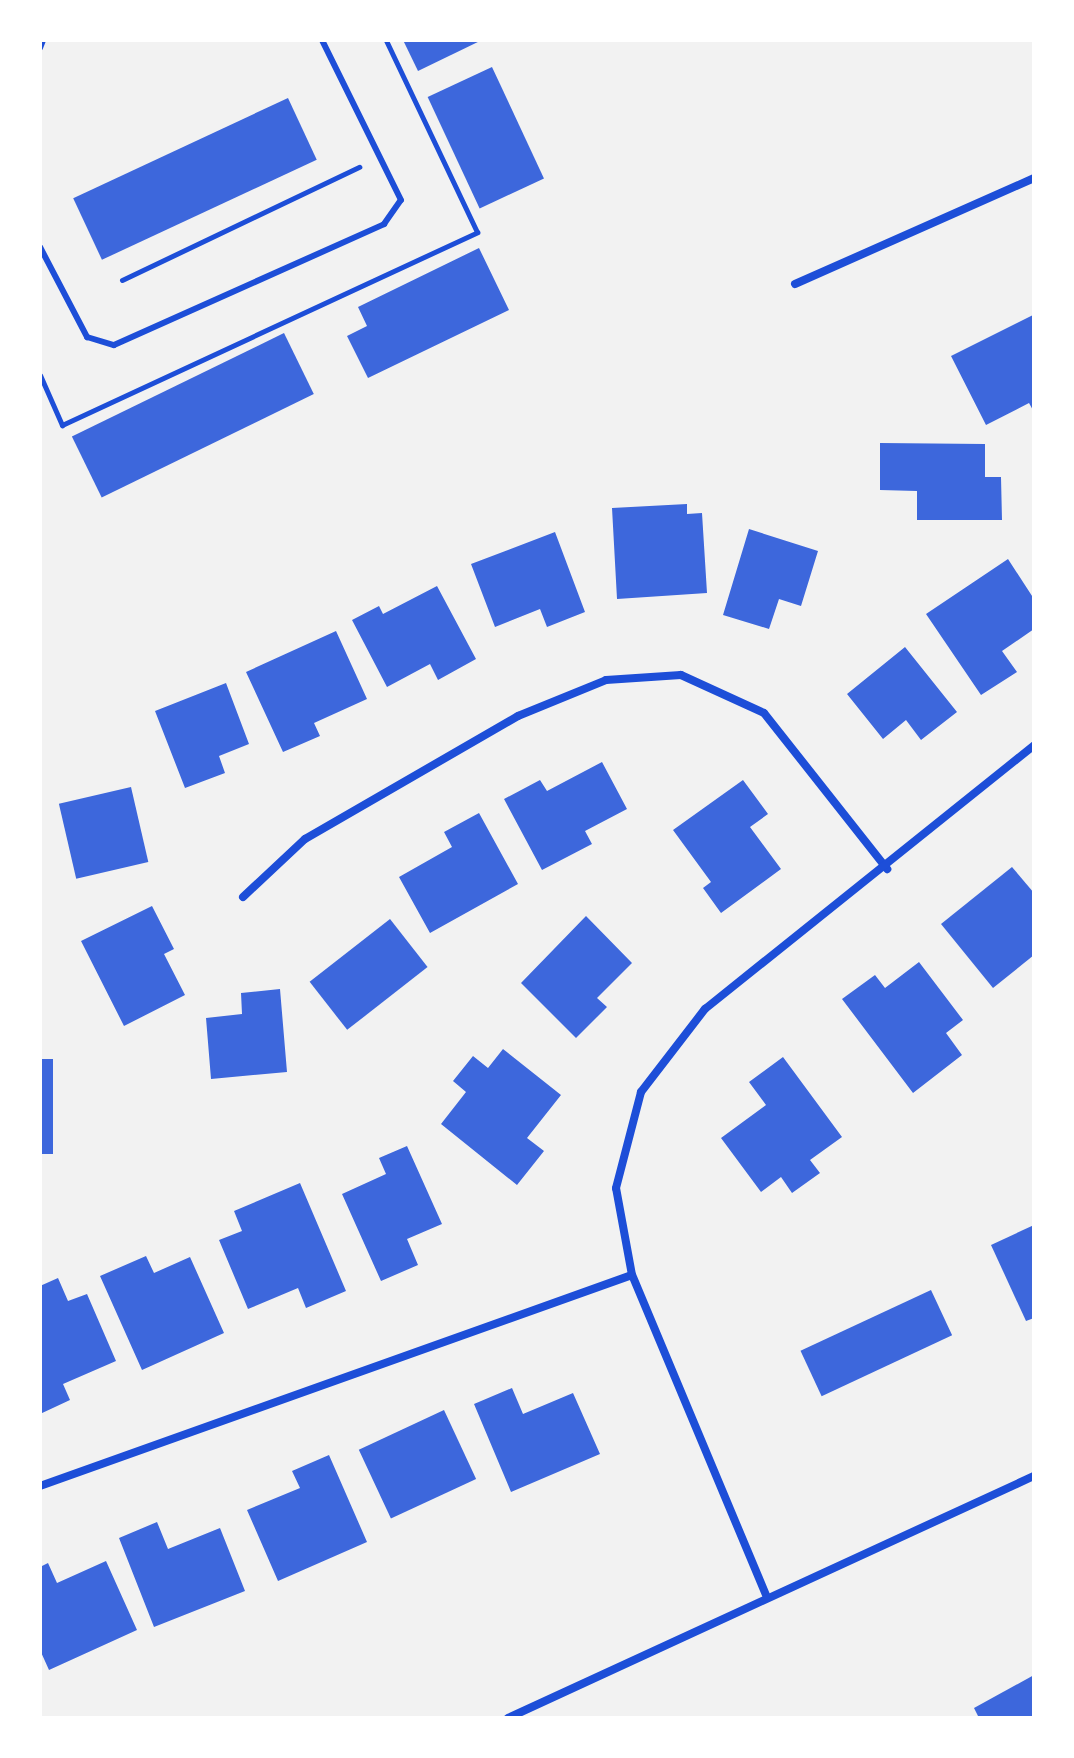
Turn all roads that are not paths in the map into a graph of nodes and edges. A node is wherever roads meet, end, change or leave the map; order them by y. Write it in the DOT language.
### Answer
graph roads {
  1 [pos="43,40"];
  2 [pos="322,40"];
  3 [pos="40,48"];
  4 [pos="1034,178"];
  5 [pos="40,247"];
  6 [pos="795,284"];
  7 [pos="1034,745"];
  8 [pos="887,869"];
  9 [pos="243,897"];
  10 [pos="632,1275"];
  11 [pos="1034,1476"];
  12 [pos="40,1486"];
  13 [pos="766,1595"];
  14 [pos="508,1718"];
  1 -- 3 [label="lane"];
  2 -- 5 [label="lane"];
  4 -- 6 [label="street"];
  7 -- 8 [label="street"];
  8 -- 9 [label="street"];
  8 -- 10 [label="street"];
  10 -- 12 [label="street"];
  10 -- 13 [label="street"];
  11 -- 13 [label="street"];
  13 -- 14 [label="street"];
}
